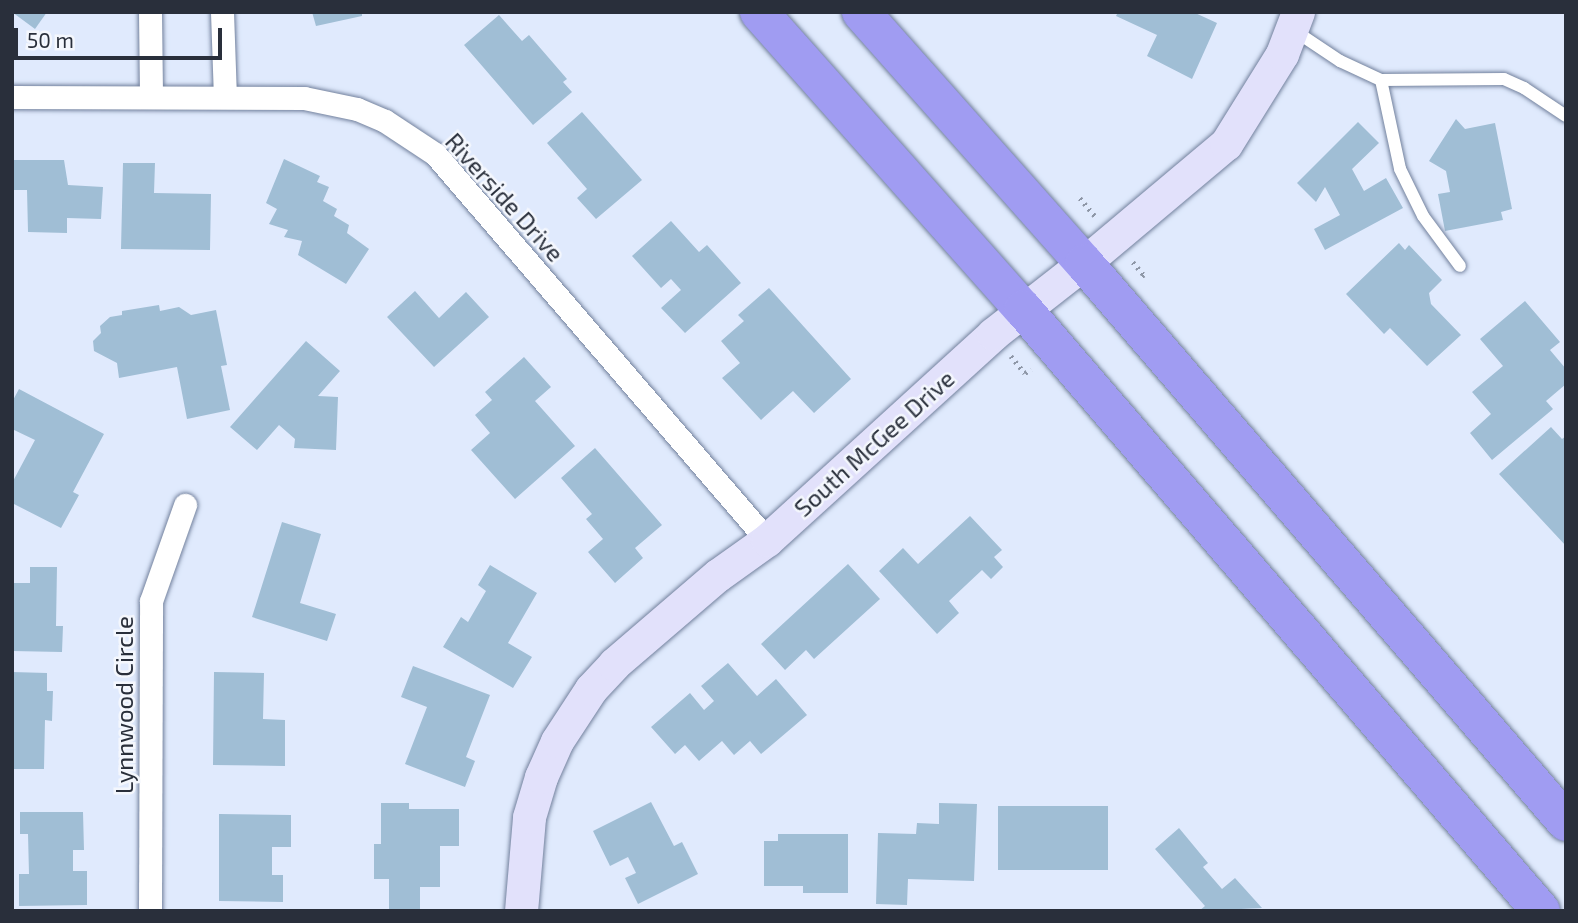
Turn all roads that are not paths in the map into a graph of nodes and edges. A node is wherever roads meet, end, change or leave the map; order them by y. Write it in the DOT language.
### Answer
graph roads {
  1 [pos="150,12"];
  2 [pos="222,12"];
  3 [pos="760,12"];
  4 [pos="861,12"];
  5 [pos="1295,21"];
  6 [pos="1381,80"];
  7 [pos="225,96"];
  8 [pos="12,97"];
  9 [pos="150,97"];
  10 [pos="1566,116"];
  11 [pos="1084,263"];
  12 [pos="1460,266"];
  13 [pos="1023,309"];
  14 [pos="185,505"];
  15 [pos="767,541"];
  16 [pos="1566,822"];
  17 [pos="150,911"];
  18 [pos="521,911"];
  19 [pos="1541,911"];
  1 -- 9 [label="street"];
  2 -- 7 [label="street"];
  3 -- 13 [label="highway"];
  4 -- 11 [label="highway"];
  5 -- 6 [label="lane"];
  5 -- 11 [label="street, South McGee Drive"];
  6 -- 10 [label="lane"];
  6 -- 12 [label="lane"];
  7 -- 9 [label="street, Riverside Drive"];
  7 -- 15 [label="street, Riverside Drive"];
  8 -- 9 [label="street, Riverside Drive"];
  11 -- 13 [label="street, South McGee Drive"];
  11 -- 16 [label="highway"];
  13 -- 15 [label="street, South McGee Drive"];
  13 -- 19 [label="highway"];
  14 -- 17 [label="street, Lynnwood Circle"];
  15 -- 18 [label="street, South McGee Drive"];
}
